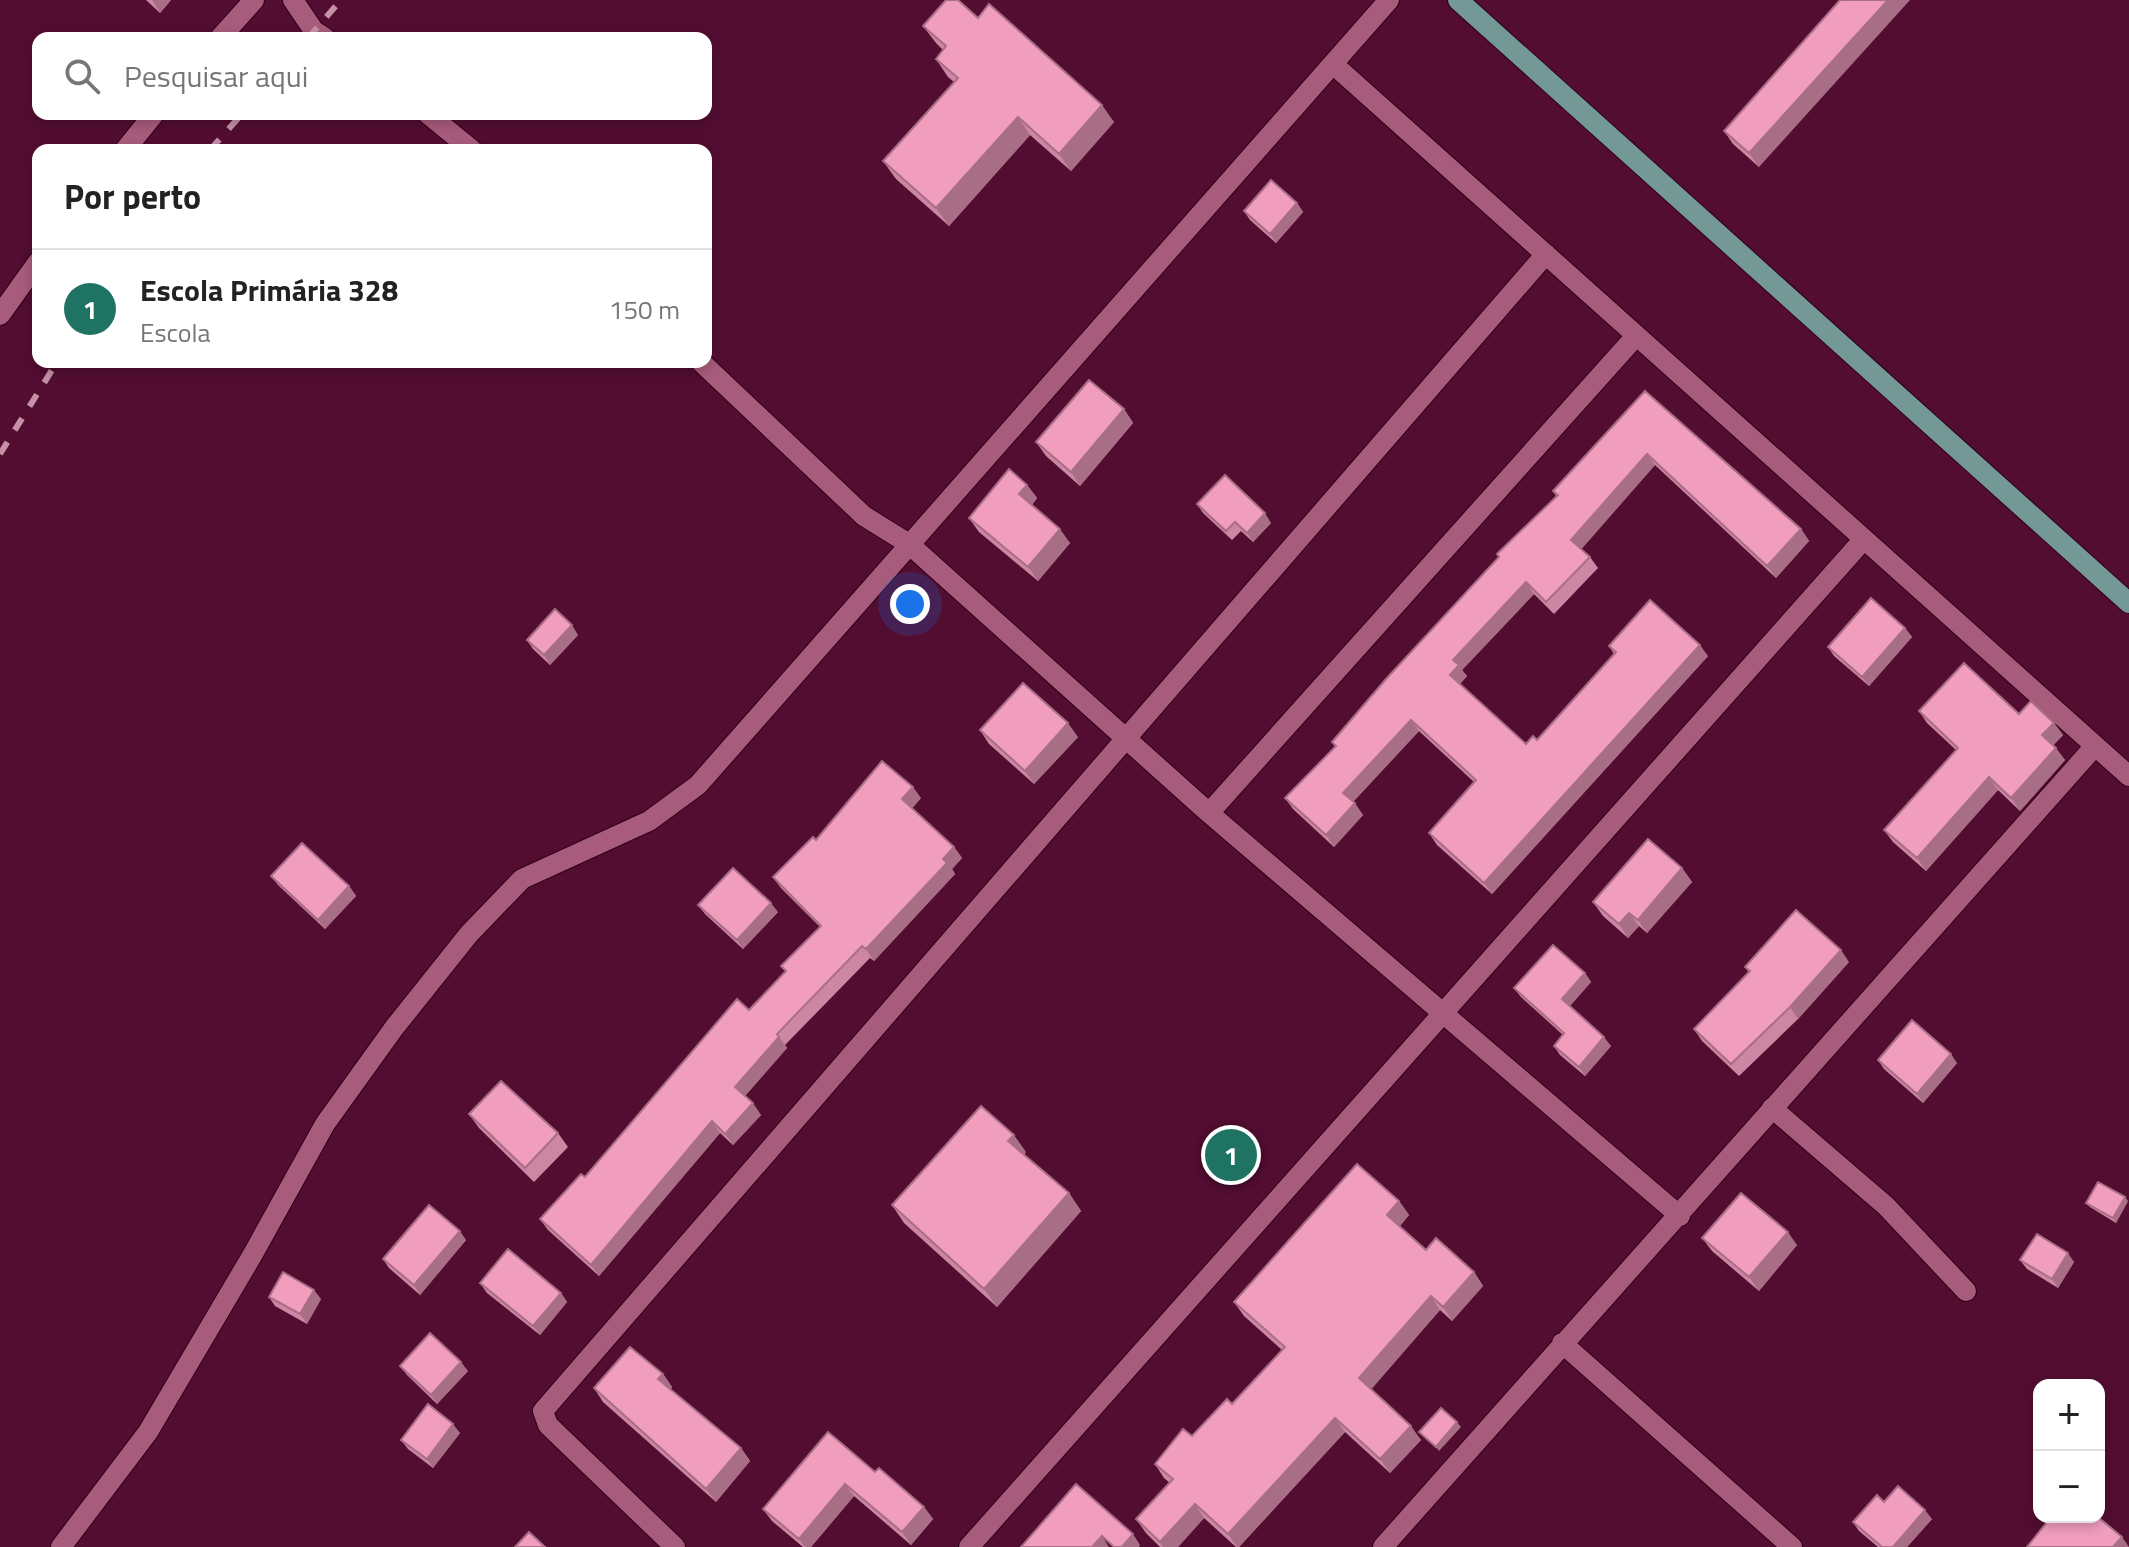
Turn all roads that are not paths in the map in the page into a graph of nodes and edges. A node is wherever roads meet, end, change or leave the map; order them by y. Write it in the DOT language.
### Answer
graph roads {
  1 [pos="254,0"];
  2 [pos="293,0"];
  3 [pos="1389,0"];
  4 [pos="1458,0"];
  5 [pos="225,32"];
  6 [pos="316,32"];
  7 [pos="1333,64"];
  8 [pos="149,120"];
  9 [pos="435,120"];
  10 [pos="130,144"];
  11 [pos="465,144"];
  12 [pos="1546,254"];
  13 [pos="32,270"];
  14 [pos="0,315"];
  15 [pos="1636,336"];
  16 [pos="707,368"];
  17 [pos="1864,539"];
  18 [pos="909,544"];
  19 [pos="2129,603"];
  20 [pos="1126,738"];
  21 [pos="2095,746"];
  22 [pos="2129,776"];
  23 [pos="1209,813"];
  24 [pos="1445,1012"];
  25 [pos="1772,1108"];
  26 [pos="1680,1216"];
  27 [pos="1966,1291"];
  28 [pos="1562,1343"];
  29 [pos="61,1547"];
  30 [pos="675,1547"];
  31 [pos="969,1547"];
  32 [pos="1383,1547"];
  33 [pos="1792,1547"];
  1 -- 5 [label="street"];
  2 -- 6 [label="street"];
  3 -- 7 [label="street"];
  4 -- 19 [label="main road"];
  7 -- 12 [label="street"];
  7 -- 18 [label="street"];
  8 -- 10 [label="street"];
  9 -- 11 [label="street"];
  12 -- 15 [label="street"];
  12 -- 20 [label="street"];
  13 -- 14 [label="street"];
  15 -- 17 [label="street"];
  15 -- 23 [label="street"];
  16 -- 18 [label="street"];
  17 -- 21 [label="street"];
  17 -- 24 [label="street"];
  18 -- 20 [label="street"];
  18 -- 29 [label="street"];
  20 -- 23 [label="street"];
  20 -- 30 [label="street"];
  21 -- 22 [label="street"];
  21 -- 25 [label="street"];
  23 -- 24 [label="street"];
  24 -- 26 [label="street"];
  24 -- 31 [label="street"];
  25 -- 26 [label="street"];
  25 -- 27 [label="street"];
  26 -- 28 [label="street"];
  28 -- 32 [label="street"];
  28 -- 33 [label="street"];
}
